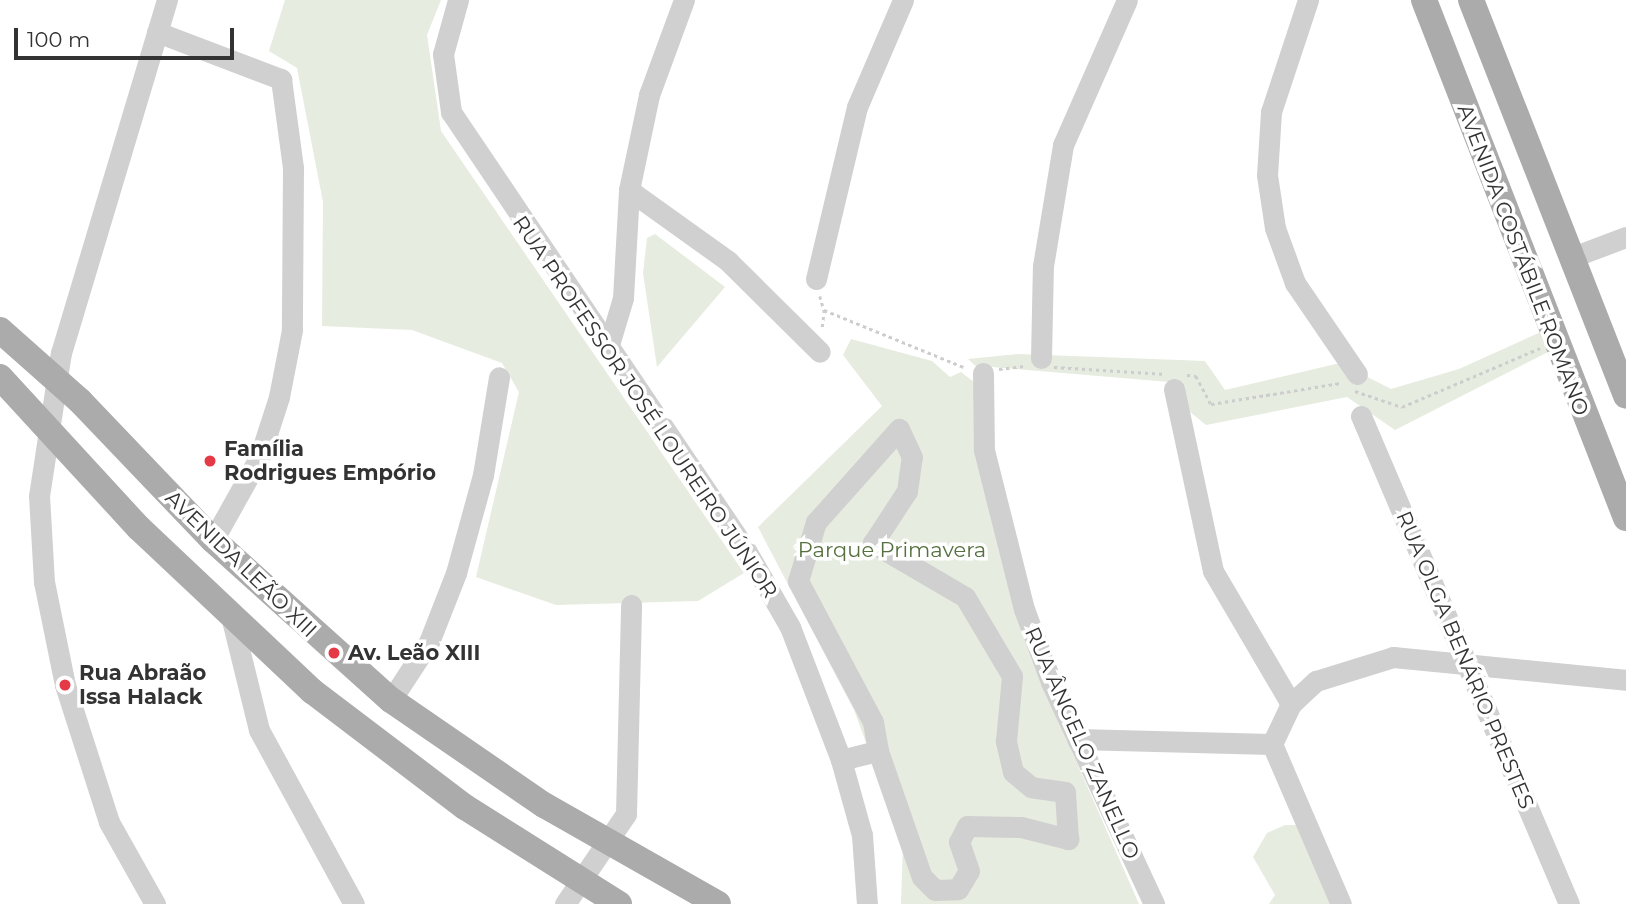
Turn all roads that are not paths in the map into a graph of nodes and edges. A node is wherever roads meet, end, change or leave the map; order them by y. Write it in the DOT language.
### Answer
graph roads {
  1 [pos="167,0"];
  2 [pos="458,0"];
  3 [pos="684,0"];
  4 [pos="903,0"];
  5 [pos="1126,0"];
  6 [pos="1308,0"];
  7 [pos="1471,1"];
  8 [pos="1425,3"];
  9 [pos="157,32"];
  10 [pos="629,190"];
  11 [pos="1626,237"];
  12 [pos="1570,258"];
  13 [pos="816,279"];
  14 [pos="0,330"];
  15 [pos="608,348"];
  16 [pos="820,352"];
  17 [pos="1041,358"];
  18 [pos="983,373"];
  19 [pos="0,377"];
  20 [pos="499,377"];
  21 [pos="57,380"];
  22 [pos="1358,384"];
  23 [pos="1174,389"];
  24 [pos="1626,396"];
  25 [pos="1361,416"];
  26 [pos="47,425"];
  27 [pos="1626,518"];
  28 [pos="213,540"];
  29 [pos="631,605"];
  30 [pos="232,620"];
  31 [pos="1468,663"];
  32 [pos="1626,680"];
  33 [pos="391,700"];
  34 [pos="1291,704"];
  35 [pos="1077,739"];
  36 [pos="1272,744"];
  37 [pos="878,751"];
  38 [pos="841,760"];
  39 [pos="607,842"];
  40 [pos="571,893"];
  41 [pos="155,904"];
  42 [pos="355,904"];
  43 [pos="619,904"];
  44 [pos="718,904"];
  45 [pos="867,904"];
  46 [pos="1154,904"];
  47 [pos="1341,904"];
  48 [pos="1569,904"];
  1 -- 9 [label="street"];
  2 -- 15 [label="street, RUA PROFESSOR JOSÉ LOUREIRO JÚNIOR"];
  3 -- 10 [label="street"];
  4 -- 13 [label="street"];
  5 -- 17 [label="street"];
  6 -- 22 [label="street"];
  7 -- 8 [label="main road"];
  7 -- 12 [label="main road"];
  8 -- 27 [label="main road, AVENIDA COSTÁBILE ROMANO"];
  9 -- 21 [label="street"];
  9 -- 28 [label="street"];
  10 -- 15 [label="street"];
  10 -- 16 [label="street"];
  11 -- 12 [label="street"];
  12 -- 24 [label="main road"];
  14 -- 21 [label="main road, AVENIDA LEÃO XIII"];
  15 -- 38 [label="street, RUA PROFESSOR JOSÉ LOUREIRO JÚNIOR"];
  18 -- 35 [label="street, RUA ÂNGELO ZANELLO"];
  19 -- 26 [label="main road, AVENIDA LEÃO XIII"];
  20 -- 33 [label="street"];
  21 -- 26 [label="street"];
  21 -- 28 [label="main road, AVENIDA LEÃO XIII"];
  23 -- 34 [label="street"];
  25 -- 31 [label="street, RUA OLGA BENÁRIO PRESTES"];
  26 -- 30 [label="main road, AVENIDA LEÃO XIII"];
  26 -- 41 [label="street"];
  28 -- 33 [label="main road, AVENIDA LEÃO XIII"];
  29 -- 39 [label="street"];
  30 -- 40 [label="main road, AVENIDA LEÃO XIII"];
  30 -- 42 [label="street"];
  31 -- 32 [label="street"];
  31 -- 34 [label="street"];
  31 -- 48 [label="street, RUA OLGA BENÁRIO PRESTES"];
  33 -- 39 [label="main road, AVENIDA LEÃO XIII"];
  34 -- 36 [label="street"];
  35 -- 36 [label="street"];
  35 -- 46 [label="street, RUA ÂNGELO ZANELLO"];
  36 -- 47 [label="street"];
  37 -- 37 [label="street"];
  37 -- 38 [label="street"];
  38 -- 45 [label="street, RUA PROFESSOR JOSÉ LOUREIRO JÚNIOR"];
  39 -- 40 [label="street"];
  39 -- 44 [label="main road, AVENIDA LEÃO XIII"];
  40 -- 43 [label="main road, AVENIDA LEÃO XIII"];
}
